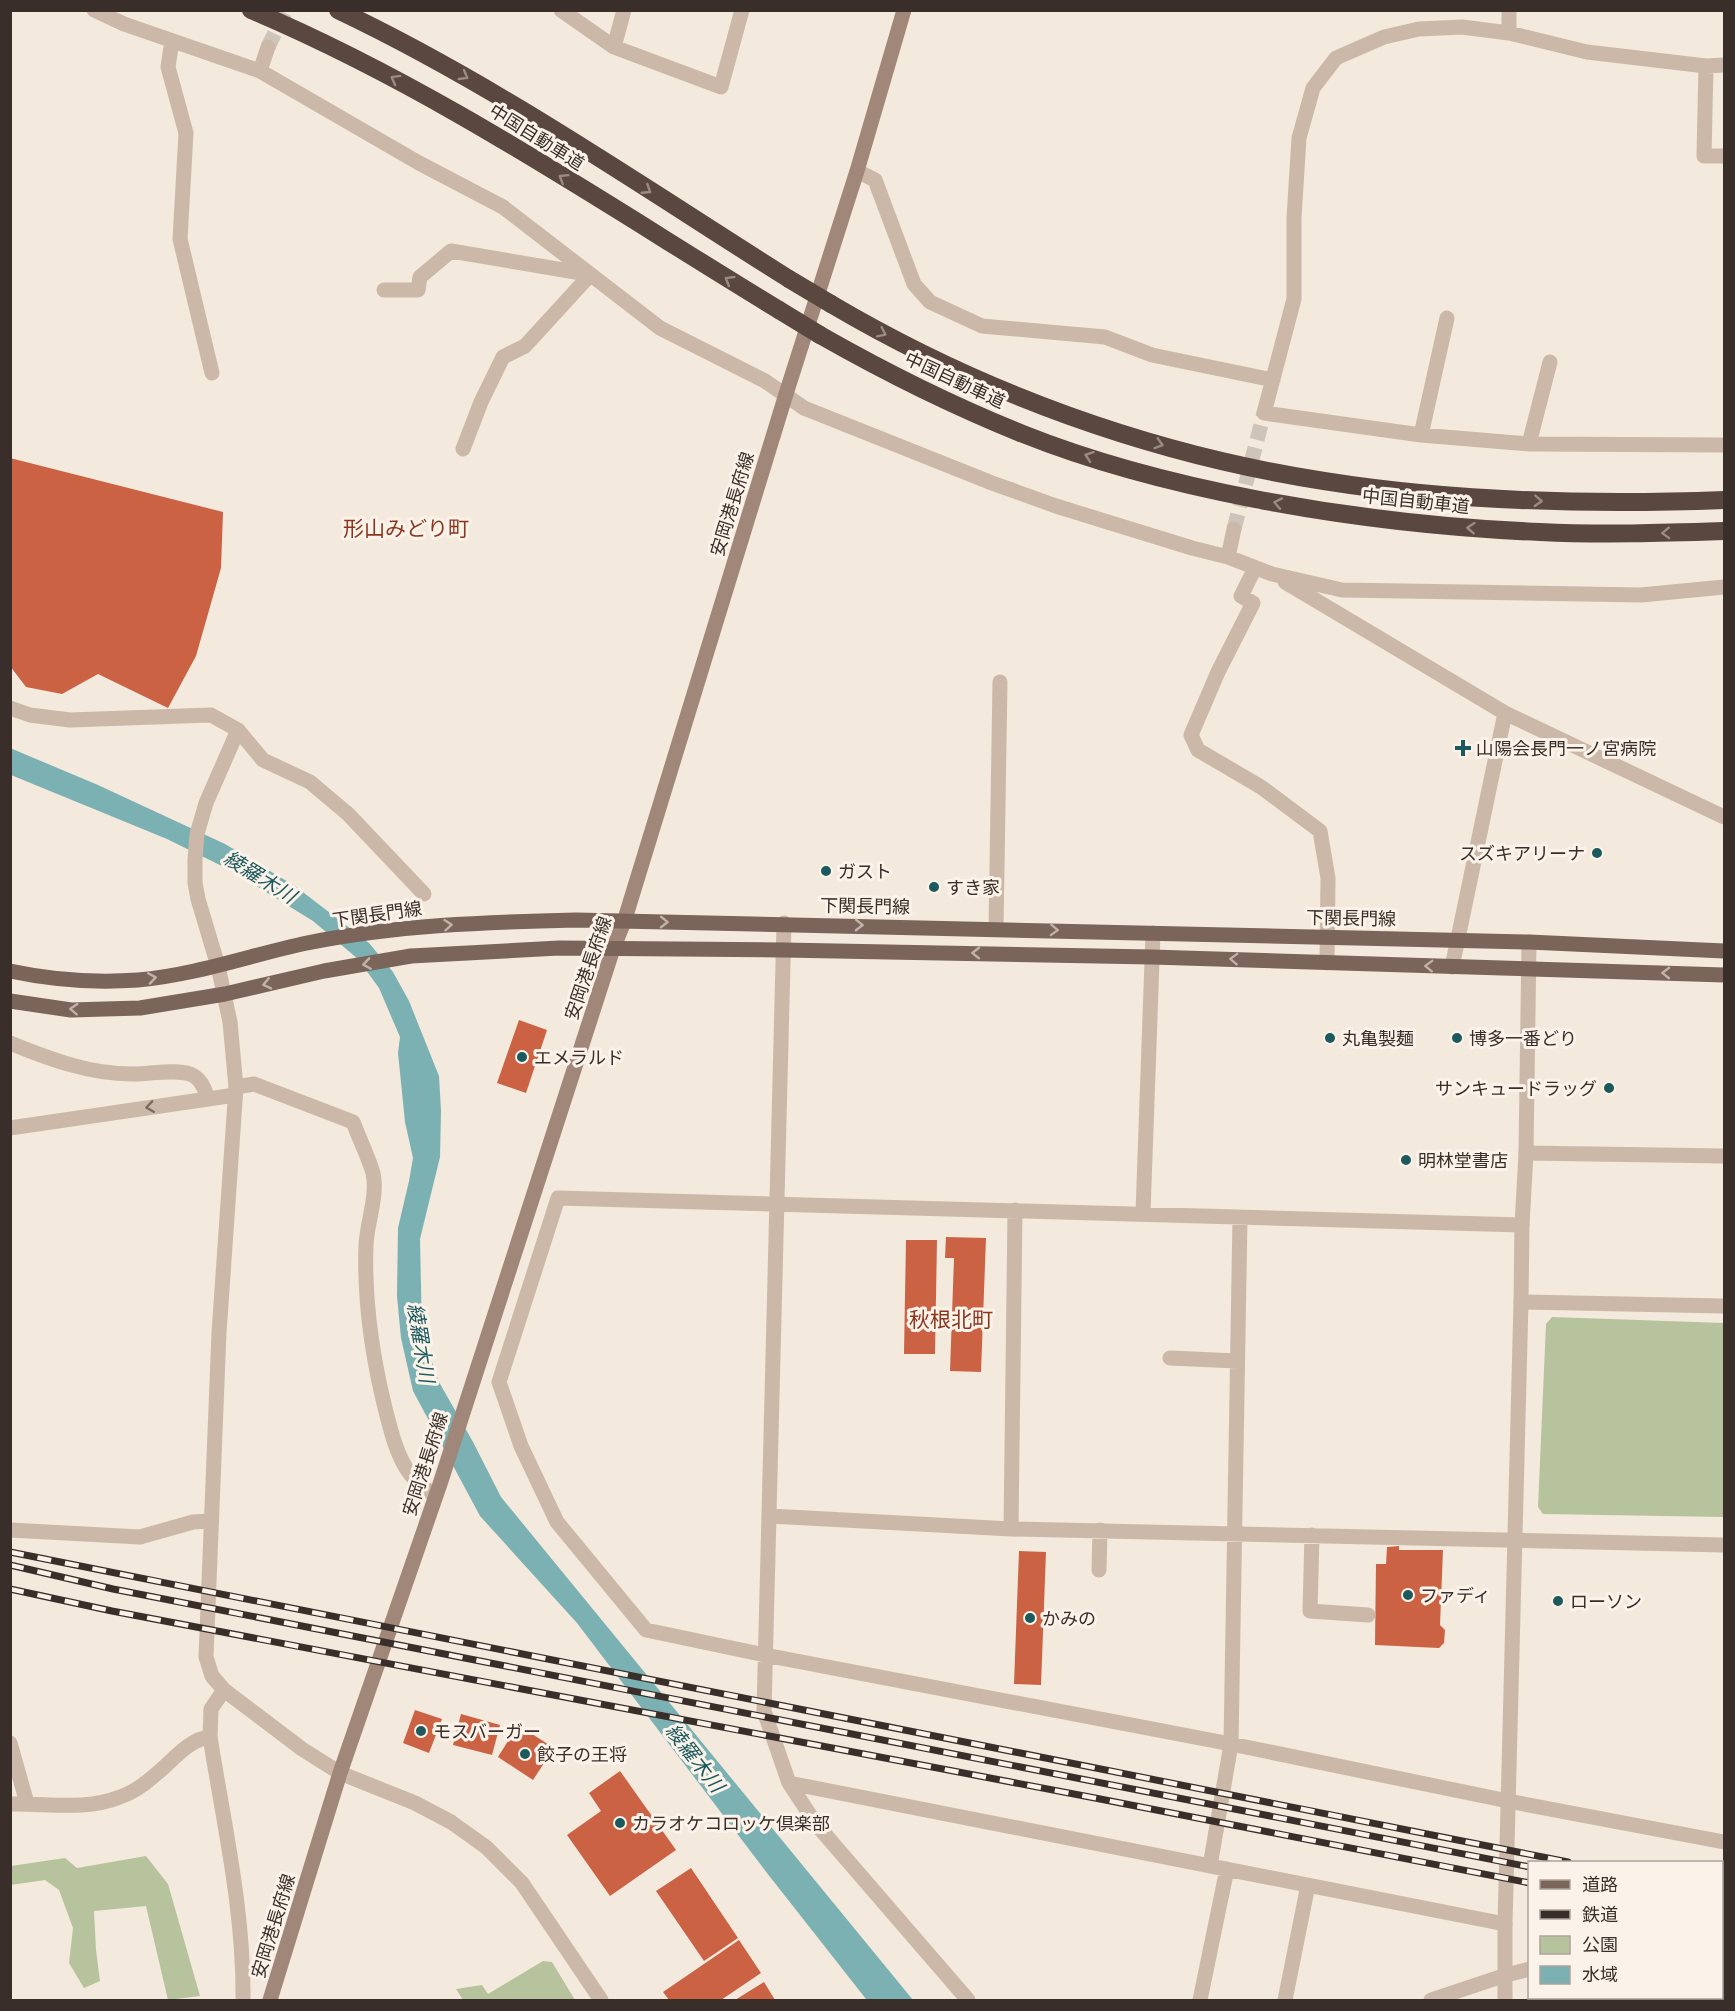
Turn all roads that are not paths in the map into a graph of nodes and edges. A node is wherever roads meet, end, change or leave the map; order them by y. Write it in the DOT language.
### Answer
graph roads {
  1 [pos="94,10"];
  2 [pos="251,10"];
  3 [pos="338,10"];
  4 [pos="561,10"];
  5 [pos="624,10"];
  6 [pos="742,10"];
  7 [pos="904,10"];
  8 [pos="1509,10"];
  9 [pos="1509,33"];
  10 [pos="172,41"];
  11 [pos="268,47"];
  12 [pos="614,47"];
  13 [pos="1725,64"];
  14 [pos="1706,66"];
  15 [pos="260,71"];
  16 [pos="1725,156"];
  17 [pos="857,171"];
  18 [pos="590,275"];
  19 [pos="384,290"];
  20 [pos="1447,318"];
  21 [pos="1550,362"];
  22 [pos="212,373"];
  23 [pos="1273,380"];
  24 [pos="786,394"];
  25 [pos="1421,435"];
  26 [pos="1529,444"];
  27 [pos="1725,445"];
  28 [pos="463,449"];
  29 [pos="1725,500"];
  30 [pos="1234,529"];
  31 [pos="1725,531"];
  32 [pos="1228,557"];
  33 [pos="1255,568"];
  34 [pos="1272,574"];
  35 [pos="1725,587"];
  36 [pos="1000,682"];
  37 [pos="10,708"];
  38 [pos="1505,713"];
  39 [pos="238,730"];
  40 [pos="1725,817"];
  41 [pos="424,894"];
  42 [pos="624,922"];
  43 [pos="784,923"];
  44 [pos="996,928"];
  45 [pos="1153,933"];
  46 [pos="1328,938"];
  47 [pos="1456,940"];
  48 [pos="1529,942"];
  49 [pos="613,949"];
  50 [pos="784,950"];
  51 [pos="1725,951"];
  52 [pos="1152,957"];
  53 [pos="1327,963"];
  54 [pos="218,966"];
  55 [pos="1452,967"];
  56 [pos="1528,970"];
  57 [pos="10,971"];
  58 [pos="1725,975"];
  59 [pos="225,994"];
  60 [pos="10,1001"];
  61 [pos="10,1042"];
  62 [pos="236,1091"];
  63 [pos="208,1099"];
  64 [pos="10,1128"];
  65 [pos="1526,1153"];
  66 [pos="1725,1156"];
  67 [pos="777,1203"];
  68 [pos="1015,1210"];
  69 [pos="1143,1213"];
  70 [pos="1240,1218"];
  71 [pos="1521,1225"];
  72 [pos="1521,1302"];
  73 [pos="1725,1306"];
  74 [pos="1170,1358"];
  75 [pos="1237,1361"];
  76 [pos="438,1490"];
  77 [pos="770,1516"];
  78 [pos="210,1521"];
  79 [pos="1011,1529"];
  80 [pos="10,1530"];
  81 [pos="1100,1530"];
  82 [pos="1233,1533"];
  83 [pos="1312,1535"];
  84 [pos="1515,1539"];
  85 [pos="1725,1545"];
  86 [pos="1099,1570"];
  87 [pos="1368,1615"];
  88 [pos="765,1655"];
  89 [pos="224,1690"];
  90 [pos="210,1737"];
  91 [pos="10,1743"];
  92 [pos="1231,1744"];
  93 [pos="340,1773"];
  94 [pos="789,1783"];
  95 [pos="1508,1801"];
  96 [pos="27,1803"];
  97 [pos="10,1804"];
  98 [pos="1725,1842"];
  99 [pos="1210,1866"];
  100 [pos="1227,1869"];
  101 [pos="1308,1885"];
  102 [pos="1504,1924"];
  103 [pos="1528,1970"];
  104 [pos="1506,1975"];
  105 [pos="243,2001"];
  106 [pos="270,2001"];
  107 [pos="601,2001"];
  108 [pos="968,2001"];
  109 [pos="1200,2001"];
  110 [pos="1285,2001"];
  111 [pos="1431,2001"];
  112 [pos="1505,2001"];
  1 -- 10 [label="street"];
  31 -- 2 [label="highway, 中国自動車道, one-way, bridge"];
  3 -- 29 [label="highway, 中国自動車道, one-way, bridge"];
  4 -- 12 [label="street"];
  5 -- 12 [label="street"];
  6 -- 12 [label="street"];
  7 -- 17 [label="main road, 安岡港長府線"];
  8 -- 9 [label="street"];
  9 -- 14 [label="street"];
  9 -- 23 [label="street"];
  10 -- 15 [label="street"];
  10 -- 22 [label="street"];
  11 -- 15 [label="street"];
  13 -- 14 [label="street"];
  14 -- 16 [label="street"];
  15 -- 18 [label="street"];
  17 -- 23 [label="street"];
  17 -- 24 [label="main road, 安岡港長府線"];
  18 -- 19 [label="street"];
  18 -- 24 [label="street"];
  18 -- 28 [label="street"];
  20 -- 25 [label="street"];
  21 -- 26 [label="street"];
  23 -- 25 [label="street"];
  24 -- 32 [label="street"];
  24 -- 42 [label="main road, 安岡港長府線"];
  25 -- 26 [label="street"];
  26 -- 27 [label="street"];
  30 -- 32 [label="street"];
  32 -- 33 [label="street"];
  33 -- 34 [label="street"];
  33 -- 46 [label="street"];
  34 -- 35 [label="street"];
  34 -- 38 [label="street"];
  36 -- 44 [label="street"];
  37 -- 39 [label="street"];
  38 -- 40 [label="street"];
  38 -- 47 [label="street"];
  39 -- 41 [label="street"];
  39 -- 54 [label="street"];
  42 -- 43 [label="main road, 下関長門線, one-way"];
  42 -- 49 [label="main road, 安岡港長府線"];
  54 -- 42 [label="main road, 下関長門線, one-way"];
  43 -- 44 [label="main road, 下関長門線, one-way"];
  43 -- 50 [label="street"];
  44 -- 45 [label="main road, 下関長門線, one-way"];
  45 -- 46 [label="main road, 下関長門線"];
  45 -- 52 [label="street"];
  46 -- 47 [label="main road, 下関長門線"];
  46 -- 53 [label="street"];
  47 -- 48 [label="main road, 下関長門線"];
  47 -- 55 [label="street"];
  48 -- 51 [label="main road, 下関長門線"];
  48 -- 56 [label="street"];
  49 -- 50 [label="main road"];
  49 -- 59 [label="main road, one-way"];
  49 -- 76 [label="main road, 安岡港長府線"];
  52 -- 50 [label="main road, one-way"];
  50 -- 67 [label="street"];
  53 -- 52 [label="main road, one-way"];
  52 -- 69 [label="street"];
  55 -- 53 [label="main road, one-way"];
  57 -- 54 [label="main road, 下関長門線, one-way"];
  54 -- 59 [label="street"];
  55 -- 56 [label="main road"];
  58 -- 56 [label="main road, one-way"];
  56 -- 65 [label="street"];
  59 -- 60 [label="main road, one-way"];
  59 -- 62 [label="street"];
  61 -- 63 [label="street"];
  62 -- 63 [label="street"];
  62 -- 76 [label="street"];
  62 -- 78 [label="street"];
  63 -- 64 [label="street, one-way"];
  65 -- 66 [label="street"];
  65 -- 71 [label="street"];
  67 -- 68 [label="street"];
  67 -- 77 [label="street"];
  67 -- 88 [label="street"];
  68 -- 69 [label="street"];
  68 -- 79 [label="street"];
  69 -- 70 [label="street"];
  70 -- 71 [label="street"];
  70 -- 75 [label="street"];
  71 -- 72 [label="street"];
  72 -- 73 [label="street"];
  72 -- 84 [label="street"];
  74 -- 75 [label="street"];
  75 -- 82 [label="street"];
  76 -- 93 [label="main road, 安岡港長府線"];
  77 -- 79 [label="street"];
  77 -- 88 [label="street"];
  78 -- 80 [label="street"];
  78 -- 89 [label="street"];
  79 -- 81 [label="street"];
  81 -- 82 [label="street"];
  81 -- 86 [label="street"];
  82 -- 83 [label="street"];
  82 -- 92 [label="street"];
  83 -- 84 [label="street"];
  83 -- 87 [label="street"];
  84 -- 85 [label="street"];
  84 -- 95 [label="street"];
  88 -- 92 [label="street"];
  88 -- 94 [label="street"];
  89 -- 90 [label="street"];
  89 -- 93 [label="street"];
  90 -- 96 [label="street"];
  90 -- 105 [label="street"];
  91 -- 96 [label="street"];
  92 -- 95 [label="street"];
  92 -- 99 [label="street"];
  93 -- 106 [label="main road, 安岡港長府線"];
  93 -- 107 [label="street"];
  94 -- 99 [label="street"];
  94 -- 108 [label="street"];
  95 -- 98 [label="street"];
  95 -- 102 [label="street"];
  96 -- 97 [label="street"];
  99 -- 100 [label="street"];
  100 -- 101 [label="street"];
  100 -- 109 [label="street"];
  101 -- 102 [label="street"];
  101 -- 110 [label="street"];
  102 -- 104 [label="street"];
  103 -- 104 [label="street"];
  104 -- 111 [label="street"];
  104 -- 112 [label="street"];
}
